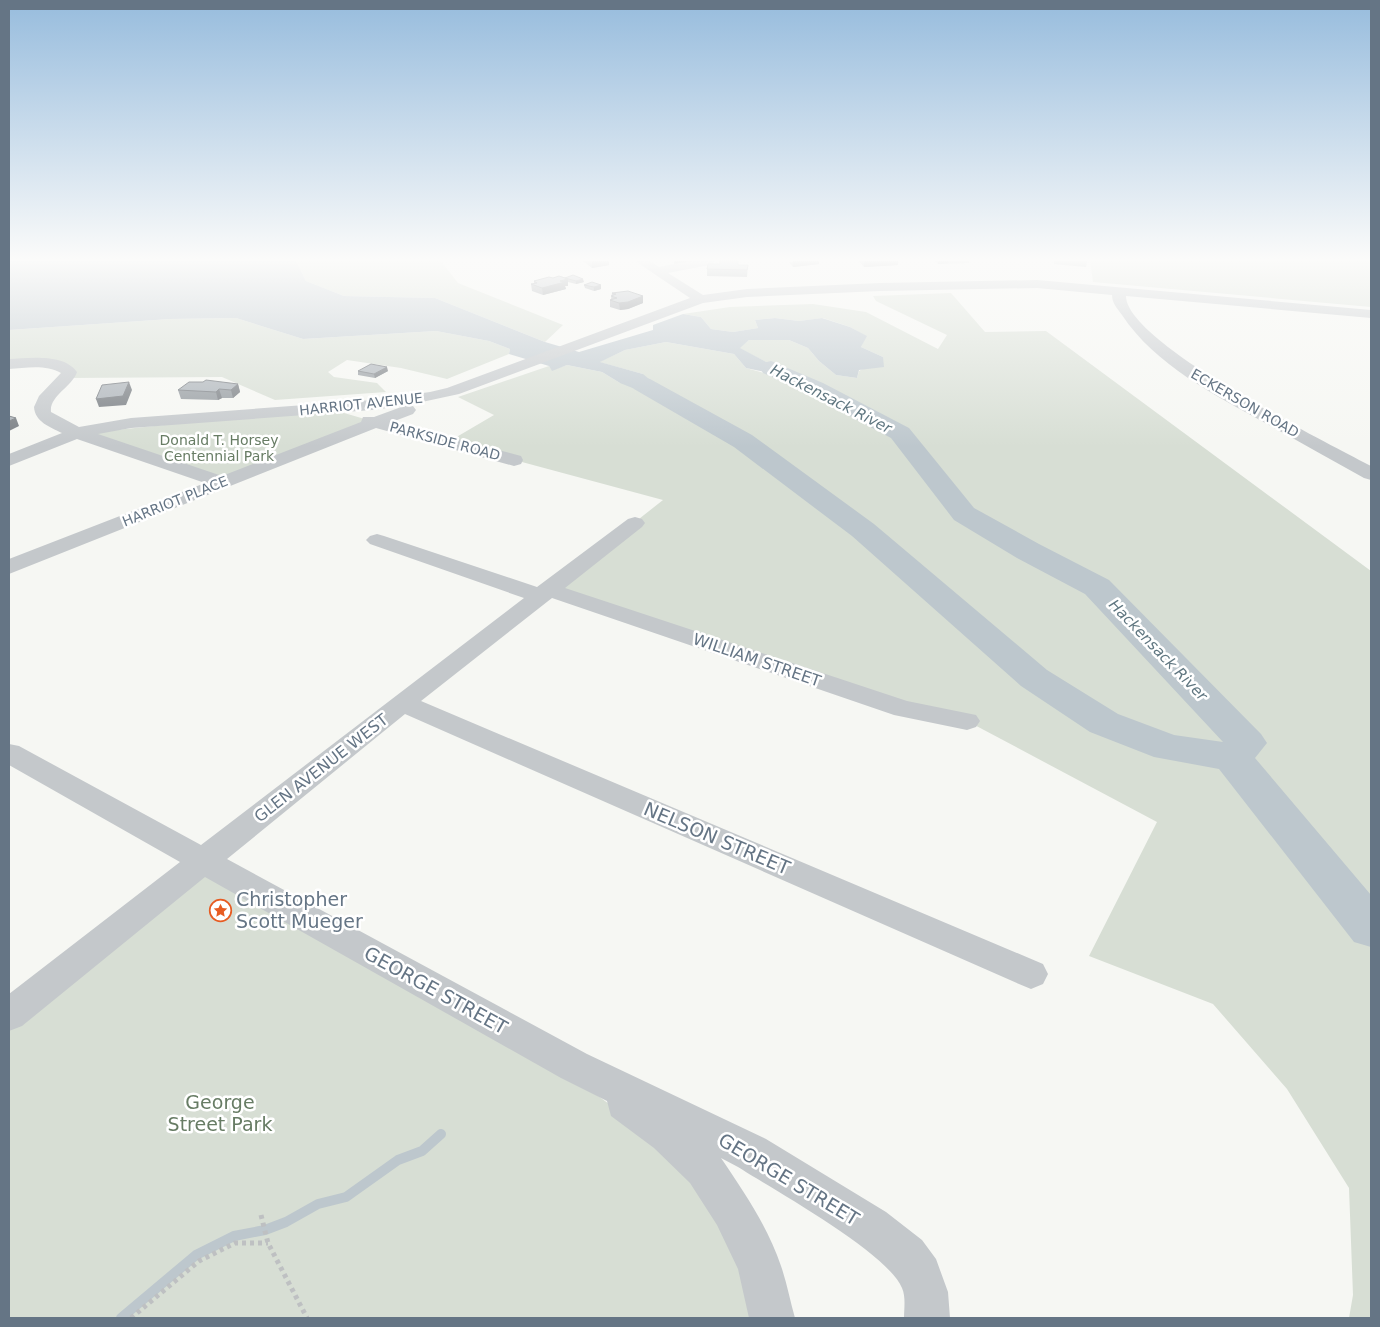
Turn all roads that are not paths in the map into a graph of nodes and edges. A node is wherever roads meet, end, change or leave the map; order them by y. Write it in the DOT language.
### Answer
graph roads {
  1 [pos="636,323"];
  2 [pos="1134,323"];
  3 [pos="9,364"];
  4 [pos="453,391"];
  5 [pos="327,408"];
  6 [pos="375,422"];
  7 [pos="76,434"];
  8 [pos="9,460"];
  9 [pos="514,460"];
  10 [pos="1371,474"];
  11 [pos="221,482"];
  12 [pos="635,523"];
  13 [pos="377,540"];
  14 [pos="9,568"];
  15 [pos="545,593"];
  16 [pos="402,703"];
  17 [pos="967,721"];
  18 [pos="9,753"];
  19 [pos="203,861"];
  20 [pos="1031,974"];
  21 [pos="9,1015"];
  22 [pos="574,1066"];
  23 [pos="926,1305"];
  24 [pos="772,1318"];
  1 -- 4 [label="street, HARRIOT AVENUE"];
  2 -- 10 [label="street, ECKERSON ROAD"];
  3 -- 7 [label="street"];
  4 -- 5 [label="street, HARRIOT AVENUE"];
  4 -- 6 [label="street, HARRIOT PLACE"];
  5 -- 6 [label="street, PARKSIDE ROAD"];
  5 -- 7 [label="street, HARRIOT AVENUE"];
  6 -- 9 [label="street, PARKSIDE ROAD"];
  6 -- 11 [label="street, HARRIOT PLACE"];
  7 -- 8 [label="street, HARRIOT AVENUE"];
  7 -- 11 [label="street"];
  11 -- 14 [label="street, HARRIOT PLACE"];
  12 -- 15 [label="street, GLEN AVENUE WEST"];
  13 -- 15 [label="street, WILLIAM STREET"];
  15 -- 16 [label="street, GLEN AVENUE WEST"];
  15 -- 17 [label="street, WILLIAM STREET"];
  16 -- 19 [label="street, GLEN AVENUE WEST"];
  16 -- 20 [label="street, NELSON STREET"];
  18 -- 19 [label="street, GEORGE STREET"];
  19 -- 21 [label="street, GLEN AVENUE WEST"];
  19 -- 22 [label="street, GEORGE STREET"];
  22 -- 23 [label="street, GEORGE STREET"];
  22 -- 24 [label="street, GEORGE STREET"];
}
